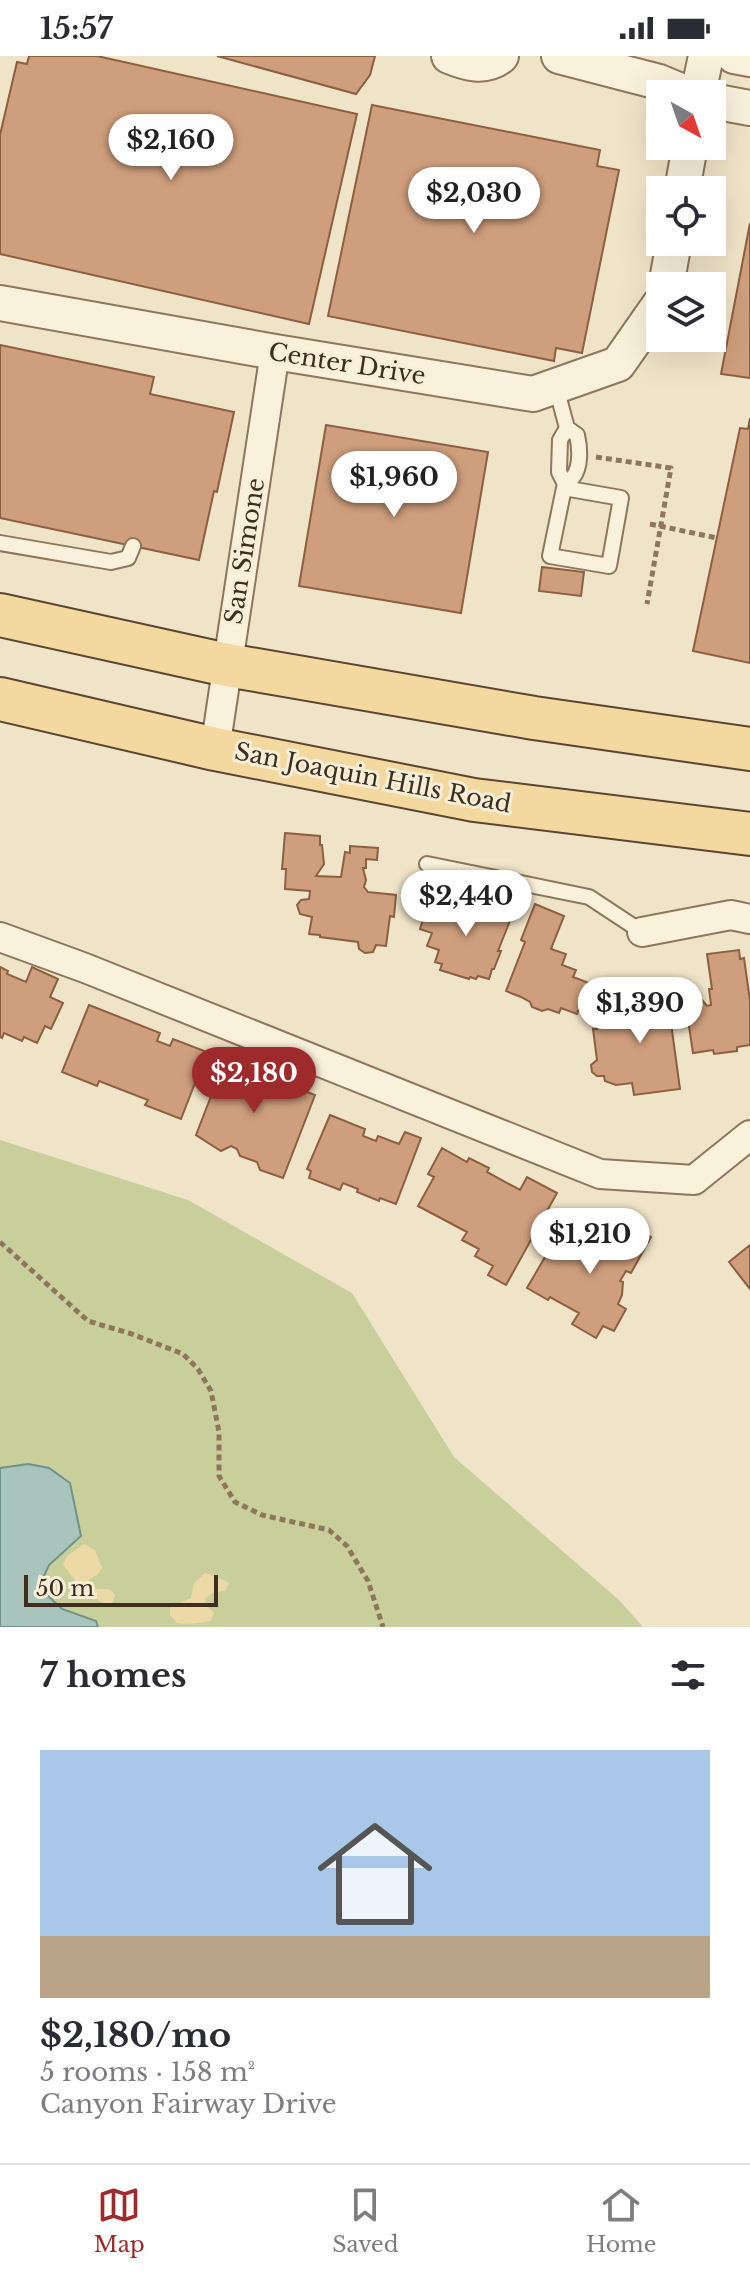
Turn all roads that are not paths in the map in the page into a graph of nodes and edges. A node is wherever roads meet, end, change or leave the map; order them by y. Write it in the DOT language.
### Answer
graph roads {
  1 [pos="449,56"];
  2 [pos="501,56"];
  3 [pos="559,56"];
  4 [pos="706,56"];
  5 [pos="734,56"];
  6 [pos="750,59"];
  7 [pos="651,80"];
  8 [pos="701,80"];
  9 [pos="726,104"];
  10 [pos="750,108"];
  11 [pos="0,303"];
  12 [pos="646,324"];
  13 [pos="275,352"];
  14 [pos="556,386"];
  15 [pos="565,486"];
  16 [pos="0,543"];
  17 [pos="133,546"];
  18 [pos="0,615"];
  19 [pos="227,665"];
  20 [pos="0,699"];
  21 [pos="215,749"];
  22 [pos="750,749"];
  23 [pos="750,834"];
  24 [pos="427,864"];
  25 [pos="750,919"];
  26 [pos="642,932"];
  27 [pos="0,937"];
  28 [pos="750,1135"];
  1 -- 2 [label="street"];
  3 -- 7 [label="street"];
  4 -- 8 [label="street"];
  5 -- 6 [label="street"];
  9 -- 10 [label="street"];
  11 -- 13 [label="street, Center Drive"];
  12 -- 14 [label="street, Center Drive"];
  13 -- 14 [label="street, Center Drive"];
  13 -- 19 [label="street, San Simone"];
  14 -- 15 [label="lane"];
  15 -- 15 [label="lane"];
  16 -- 17 [label="lane"];
  18 -- 19 [label="main road"];
  19 -- 21 [label="street, San Simone"];
  19 -- 22 [label="main road"];
  20 -- 21 [label="main road, San Joaquin Hills Road"];
  21 -- 23 [label="main road, San Joaquin Hills Road"];
  24 -- 26 [label="lane"];
  25 -- 26 [label="street"];
  27 -- 28 [label="street"];
}
